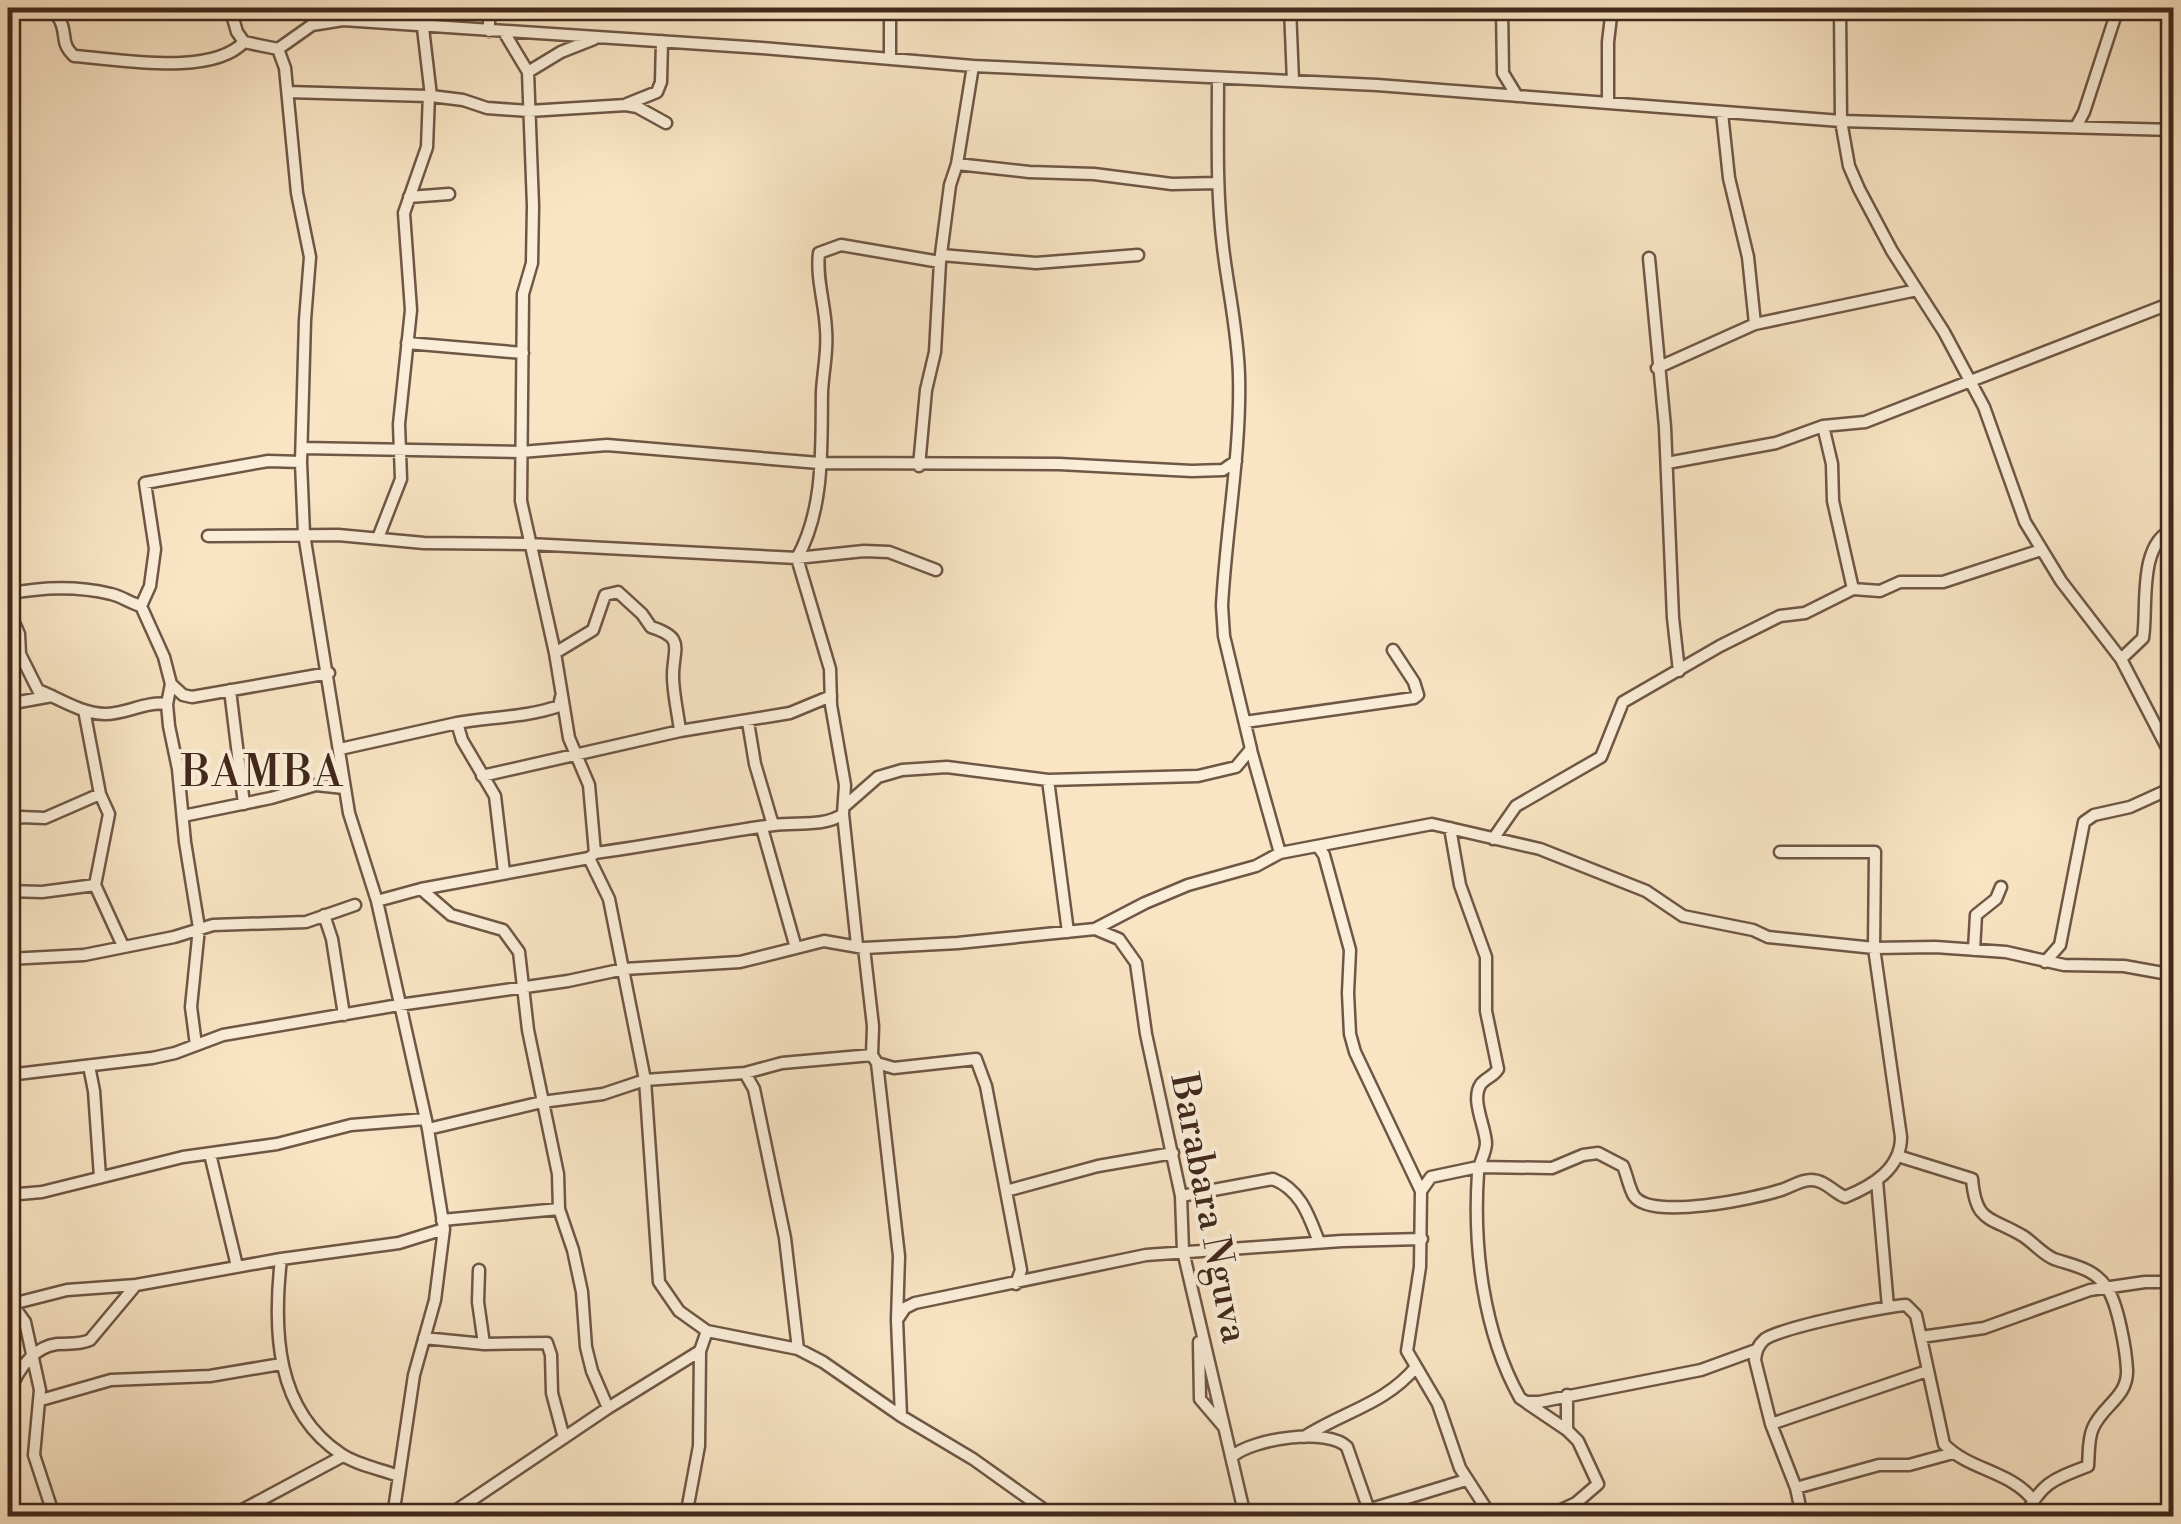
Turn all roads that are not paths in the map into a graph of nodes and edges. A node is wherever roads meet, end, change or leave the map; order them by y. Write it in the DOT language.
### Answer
graph roads {
  1 [pos="8,8"];
  2 [pos="230,8"];
  3 [pos="489,8"];
  4 [pos="890,8"];
  5 [pos="1290,8"];
  6 [pos="1502,8"];
  7 [pos="1612,8"];
  8 [pos="1840,8"];
  9 [pos="2118,8"];
  10 [pos="423,28"];
  11 [pos="490,31"];
  12 [pos="504,32"];
  13 [pos="599,37"];
  14 [pos="662,41"];
  15 [pos="244,42"];
  16 [pos="278,49"];
  17 [pos="890,58"];
  18 [pos="973,66"];
  19 [pos="528,72"];
  20 [pos="1218,78"];
  21 [pos="1505,79"];
  22 [pos="1293,81"];
  23 [pos="288,92"];
  24 [pos="429,95"];
  25 [pos="1492,95"];
  26 [pos="1517,96"];
  27 [pos="1608,103"];
  28 [pos="626,104"];
  29 [pos="529,112"];
  30 [pos="2084,112"];
  31 [pos="1722,113"];
  32 [pos="1841,121"];
  33 [pos="666,123"];
  34 [pos="2076,127"];
  35 [pos="2090,129"];
  36 [pos="2174,130"];
  37 [pos="958,164"];
  38 [pos="1218,183"];
  39 [pos="448,194"];
  40 [pos="409,197"];
  41 [pos="1138,255"];
  42 [pos="941,258"];
  43 [pos="1648,258"];
  44 [pos="1917,290"];
  45 [pos="2174,302"];
  46 [pos="1755,324"];
  47 [pos="408,343"];
  48 [pos="523,353"];
  49 [pos="1658,368"];
  50 [pos="1970,380"];
  51 [pos="1823,426"];
  52 [pos="302,448"];
  53 [pos="398,448"];
  54 [pos="521,452"];
  55 [pos="301,462"];
  56 [pos="820,463"];
  57 [pos="1668,463"];
  58 [pos="919,466"];
  59 [pos="1231,468"];
  60 [pos="2174,528"];
  61 [pos="304,534"];
  62 [pos="208,536"];
  63 [pos="378,538"];
  64 [pos="530,544"];
  65 [pos="2041,550"];
  66 [pos="797,558"];
  67 [pos="936,570"];
  68 [pos="1852,589"];
  69 [pos="8,594"];
  70 [pos="141,606"];
  71 [pos="8,609"];
  72 [pos="1393,650"];
  73 [pos="555,653"];
  74 [pos="2121,659"];
  75 [pos="1679,671"];
  76 [pos="329,673"];
  77 [pos="171,684"];
  78 [pos="230,690"];
  79 [pos="562,693"];
  80 [pos="53,696"];
  81 [pos="831,696"];
  82 [pos="8,704"];
  83 [pos="167,704"];
  84 [pos="84,710"];
  85 [pos="748,722"];
  86 [pos="1245,722"];
  87 [pos="458,723"];
  88 [pos="680,732"];
  89 [pos="340,749"];
  90 [pos="1251,749"];
  91 [pos="578,752"];
  92 [pos="2174,762"];
  93 [pos="482,776"];
  94 [pos="1048,780"];
  95 [pos="2174,787"];
  96 [pos="344,788"];
  97 [pos="100,794"];
  98 [pos="244,804"];
  99 [pos="845,809"];
  100 [pos="183,816"];
  101 [pos="8,822"];
  102 [pos="768,827"];
  103 [pos="1450,828"];
  104 [pos="1493,838"];
  105 [pos="1319,848"];
  106 [pos="1780,852"];
  107 [pos="1280,853"];
  108 [pos="592,856"];
  109 [pos="504,872"];
  110 [pos="95,885"];
  111 [pos="2002,887"];
  112 [pos="421,889"];
  113 [pos="8,892"];
  114 [pos="377,900"];
  115 [pos="355,905"];
  116 [pos="324,916"];
  117 [pos="199,928"];
  118 [pos="1095,929"];
  119 [pos="1068,932"];
  120 [pos="123,946"];
  121 [pos="860,946"];
  122 [pos="796,948"];
  123 [pos="1874,948"];
  124 [pos="1974,950"];
  125 [pos="8,959"];
  126 [pos="2046,962"];
  127 [pos="624,968"];
  128 [pos="2174,975"];
  129 [pos="521,988"];
  130 [pos="399,1005"];
  131 [pos="344,1015"];
  132 [pos="196,1044"];
  133 [pos="874,1059"];
  134 [pos="90,1066"];
  135 [pos="744,1072"];
  136 [pos="8,1075"];
  137 [pos="645,1080"];
  138 [pos="542,1102"];
  139 [pos="426,1124"];
  140 [pos="1173,1153"];
  141 [pos="210,1154"];
  142 [pos="1898,1156"];
  143 [pos="1478,1166"];
  144 [pos="100,1177"];
  145 [pos="1877,1181"];
  146 [pos="1006,1191"];
  147 [pos="1421,1191"];
  148 [pos="8,1195"];
  149 [pos="1181,1196"];
  150 [pos="559,1210"];
  151 [pos="443,1224"];
  152 [pos="1422,1239"];
  153 [pos="1319,1242"];
  154 [pos="1183,1251"];
  155 [pos="280,1259"];
  156 [pos="237,1266"];
  157 [pos="478,1270"];
  158 [pos="1021,1270"];
  159 [pos="1031,1281"];
  160 [pos="2174,1282"];
  161 [pos="1016,1284"];
  162 [pos="136,1286"];
  163 [pos="2107,1288"];
  164 [pos="10,1304"];
  165 [pos="1888,1307"];
  166 [pos="898,1320"];
  167 [pos="707,1331"];
  168 [pos="1200,1331"];
  169 [pos="1920,1337"];
  170 [pos="424,1338"];
  171 [pos="484,1344"];
  172 [pos="798,1349"];
  173 [pos="1756,1350"];
  174 [pos="700,1351"];
  175 [pos="32,1353"];
  176 [pos="281,1364"];
  177 [pos="1416,1367"];
  178 [pos="1927,1371"];
  179 [pos="8,1394"];
  180 [pos="1567,1395"];
  181 [pos="41,1400"];
  182 [pos="1526,1402"];
  183 [pos="608,1408"];
  184 [pos="901,1416"];
  185 [pos="1772,1424"];
  186 [pos="1226,1429"];
  187 [pos="1567,1430"];
  188 [pos="1304,1437"];
  189 [pos="564,1438"];
  190 [pos="1952,1453"];
  191 [pos="343,1456"];
  192 [pos="1233,1456"];
  193 [pos="398,1476"];
  194 [pos="1466,1480"];
  195 [pos="1796,1488"];
  196 [pos="2033,1500"];
  197 [pos="464,1512"];
  198 [pos="1371,1513"];
  199 [pos="54,1516"];
  200 [pos="231,1516"];
  201 [pos="393,1516"];
  202 [pos="448,1516"];
  203 [pos="686,1516"];
  204 [pos="1053,1516"];
  205 [pos="1245,1516"];
  206 [pos="1491,1516"];
  207 [pos="1548,1516"];
  208 [pos="1802,1516"];
  209 [pos="2025,1516"];
  1 -- 15 [label="street"];
  2 -- 15 [label="street"];
  3 -- 11 [label="street"];
  4 -- 17 [label="street"];
  5 -- 22 [label="street"];
  6 -- 21 [label="street"];
  7 -- 27 [label="street"];
  8 -- 32 [label="street"];
  9 -- 30 [label="street"];
  10 -- 11 [label="street"];
  10 -- 16 [label="street"];
  10 -- 24 [label="street"];
  11 -- 12 [label="street"];
  12 -- 13 [label="street"];
  12 -- 19 [label="street"];
  13 -- 14 [label="street"];
  13 -- 19 [label="street"];
  14 -- 17 [label="street"];
  14 -- 28 [label="street"];
  15 -- 16 [label="street"];
  16 -- 23 [label="street"];
  17 -- 18 [label="street"];
  18 -- 20 [label="street"];
  18 -- 37 [label="street"];
  19 -- 29 [label="street"];
  20 -- 22 [label="street"];
  20 -- 38 [label="street"];
  21 -- 25 [label="street"];
  21 -- 26 [label="street"];
  22 -- 25 [label="street"];
  23 -- 24 [label="street"];
  23 -- 52 [label="street"];
  24 -- 29 [label="street"];
  24 -- 40 [label="street"];
  25 -- 26 [label="street"];
  26 -- 27 [label="street"];
  27 -- 31 [label="street"];
  28 -- 29 [label="street"];
  28 -- 33 [label="street"];
  29 -- 48 [label="street"];
  30 -- 34 [label="street"];
  30 -- 35 [label="street"];
  31 -- 32 [label="street"];
  31 -- 46 [label="street"];
  32 -- 34 [label="street"];
  32 -- 44 [label="street"];
  34 -- 35 [label="street"];
  35 -- 36 [label="street"];
  37 -- 38 [label="street"];
  37 -- 42 [label="street"];
  38 -- 59 [label="street"];
  39 -- 40 [label="street"];
  40 -- 47 [label="street"];
  41 -- 42 [label="street"];
  42 -- 56 [label="street"];
  42 -- 58 [label="street"];
  43 -- 49 [label="street"];
  44 -- 46 [label="street"];
  44 -- 50 [label="street"];
  45 -- 50 [label="street"];
  46 -- 49 [label="street"];
  47 -- 48 [label="street"];
  47 -- 53 [label="street"];
  48 -- 54 [label="street"];
  49 -- 57 [label="street"];
  50 -- 51 [label="street"];
  50 -- 65 [label="street"];
  51 -- 57 [label="street"];
  51 -- 68 [label="street"];
  52 -- 53 [label="street"];
  52 -- 55 [label="street"];
  53 -- 54 [label="street"];
  53 -- 63 [label="street"];
  54 -- 56 [label="street"];
  54 -- 64 [label="street"];
  55 -- 61 [label="street"];
  55 -- 70 [label="street"];
  56 -- 58 [label="street"];
  56 -- 66 [label="street"];
  57 -- 75 [label="street"];
  58 -- 59 [label="street"];
  59 -- 86 [label="street"];
  60 -- 74 [label="street"];
  61 -- 62 [label="street"];
  61 -- 63 [label="street"];
  61 -- 76 [label="street"];
  63 -- 64 [label="street"];
  64 -- 66 [label="street"];
  64 -- 73 [label="street"];
  65 -- 68 [label="street"];
  65 -- 74 [label="street"];
  66 -- 67 [label="street"];
  66 -- 81 [label="street"];
  68 -- 75 [label="street"];
  69 -- 70 [label="street"];
  70 -- 77 [label="street"];
  71 -- 80 [label="street"];
  72 -- 86 [label="street"];
  73 -- 79 [label="street"];
  73 -- 88 [label="street"];
  74 -- 92 [label="street"];
  75 -- 104 [label="street"];
  76 -- 78 [label="street"];
  76 -- 89 [label="street"];
  77 -- 78 [label="street"];
  77 -- 83 [label="street"];
  78 -- 98 [label="street"];
  79 -- 87 [label="street"];
  79 -- 91 [label="street"];
  80 -- 82 [label="street"];
  80 -- 84 [label="street"];
  81 -- 85 [label="street"];
  81 -- 99 [label="street"];
  83 -- 84 [label="street"];
  83 -- 100 [label="street"];
  84 -- 97 [label="street"];
  85 -- 88 [label="street"];
  85 -- 102 [label="street"];
  86 -- 90 [label="street"];
  87 -- 89 [label="street"];
  87 -- 93 [label="street"];
  88 -- 91 [label="street"];
  89 -- 96 [label="street"];
  90 -- 94 [label="street"];
  90 -- 107 [label="street"];
  91 -- 93 [label="street"];
  91 -- 108 [label="street"];
  93 -- 109 [label="street"];
  94 -- 99 [label="street"];
  94 -- 119 [label="street"];
  95 -- 126 [label="street"];
  96 -- 98 [label="street"];
  96 -- 114 [label="street"];
  97 -- 101 [label="street"];
  97 -- 110 [label="street"];
  98 -- 100 [label="street"];
  99 -- 102 [label="street"];
  99 -- 121 [label="street"];
  100 -- 117 [label="street"];
  102 -- 108 [label="street"];
  102 -- 122 [label="street"];
  103 -- 104 [label="street"];
  103 -- 105 [label="street"];
  103 -- 143 [label="street"];
  104 -- 123 [label="street"];
  105 -- 107 [label="street"];
  105 -- 147 [label="street"];
  106 -- 123 [label="street"];
  107 -- 118 [label="street"];
  108 -- 109 [label="street"];
  108 -- 127 [label="street"];
  109 -- 112 [label="street"];
  110 -- 113 [label="street"];
  110 -- 120 [label="street"];
  111 -- 124 [label="street"];
  112 -- 114 [label="street"];
  112 -- 129 [label="street"];
  114 -- 130 [label="street"];
  115 -- 116 [label="street"];
  116 -- 117 [label="street"];
  116 -- 131 [label="street"];
  117 -- 120 [label="street"];
  117 -- 132 [label="street"];
  118 -- 119 [label="street"];
  118 -- 140 [label="street, Barabara Nguva"];
  119 -- 121 [label="street"];
  120 -- 125 [label="street"];
  121 -- 122 [label="street"];
  121 -- 133 [label="street"];
  122 -- 127 [label="street"];
  123 -- 124 [label="street"];
  123 -- 142 [label="street"];
  124 -- 126 [label="street"];
  126 -- 128 [label="street"];
  127 -- 129 [label="street"];
  127 -- 137 [label="street"];
  129 -- 130 [label="street"];
  129 -- 138 [label="street"];
  130 -- 131 [label="street"];
  130 -- 139 [label="street"];
  131 -- 132 [label="street"];
  132 -- 134 [label="street"];
  133 -- 135 [label="street"];
  133 -- 146 [label="street"];
  133 -- 166 [label="street"];
  134 -- 136 [label="street"];
  134 -- 144 [label="street"];
  135 -- 137 [label="street"];
  135 -- 172 [label="street"];
  137 -- 138 [label="street"];
  137 -- 167 [label="street"];
  138 -- 139 [label="street"];
  138 -- 150 [label="street"];
  139 -- 141 [label="street"];
  139 -- 151 [label="street"];
  140 -- 146 [label="street"];
  140 -- 149 [label="street, Barabara Nguva"];
  141 -- 144 [label="street"];
  141 -- 156 [label="street"];
  142 -- 145 [label="street"];
  142 -- 163 [label="street"];
  143 -- 145 [label="street"];
  143 -- 147 [label="street"];
  143 -- 182 [label="street"];
  144 -- 148 [label="street"];
  145 -- 165 [label="street"];
  146 -- 158 [label="street"];
  147 -- 152 [label="street"];
  149 -- 153 [label="street"];
  149 -- 154 [label="street, Barabara Nguva"];
  150 -- 151 [label="street"];
  150 -- 183 [label="street"];
  151 -- 155 [label="street"];
  151 -- 170 [label="street"];
  152 -- 153 [label="street"];
  152 -- 177 [label="street"];
  153 -- 154 [label="street"];
  154 -- 159 [label="street"];
  154 -- 168 [label="street, Barabara Nguva"];
  155 -- 156 [label="street"];
  155 -- 176 [label="street"];
  156 -- 162 [label="street"];
  157 -- 171 [label="street"];
  158 -- 159 [label="street"];
  158 -- 161 [label="street"];
  159 -- 161 [label="street"];
  160 -- 163 [label="street"];
  161 -- 166 [label="street"];
  162 -- 164 [label="street"];
  162 -- 175 [label="street"];
  163 -- 169 [label="street"];
  163 -- 196 [label="street"];
  164 -- 175 [label="street"];
  165 -- 169 [label="street"];
  165 -- 173 [label="street"];
  166 -- 184 [label="street"];
  167 -- 172 [label="street"];
  167 -- 174 [label="street"];
  168 -- 186 [label="street, Barabara Nguva"];
  168 -- 186 [label="street"];
  169 -- 178 [label="street"];
  170 -- 171 [label="street"];
  170 -- 193 [label="street"];
  171 -- 189 [label="street"];
  172 -- 184 [label="street"];
  173 -- 180 [label="street"];
  173 -- 185 [label="street"];
  174 -- 183 [label="street"];
  174 -- 203 [label="street"];
  175 -- 179 [label="street"];
  175 -- 181 [label="street"];
  176 -- 181 [label="street"];
  176 -- 191 [label="street"];
  177 -- 188 [label="street"];
  177 -- 194 [label="street"];
  178 -- 185 [label="street"];
  178 -- 190 [label="street"];
  180 -- 182 [label="street"];
  180 -- 187 [label="street"];
  181 -- 199 [label="street"];
  182 -- 187 [label="street"];
  183 -- 189 [label="street"];
  184 -- 204 [label="street"];
  185 -- 195 [label="street"];
  186 -- 192 [label="street, Barabara Nguva"];
  187 -- 207 [label="street"];
  188 -- 192 [label="street"];
  188 -- 198 [label="street"];
  189 -- 197 [label="street"];
  190 -- 195 [label="street"];
  190 -- 196 [label="street"];
  191 -- 193 [label="street"];
  191 -- 200 [label="street"];
  192 -- 205 [label="street, Barabara Nguva"];
  193 -- 201 [label="street"];
  194 -- 198 [label="street"];
  194 -- 206 [label="street"];
  195 -- 208 [label="street"];
  196 -- 209 [label="street"];
  197 -- 202 [label="street"];
}
